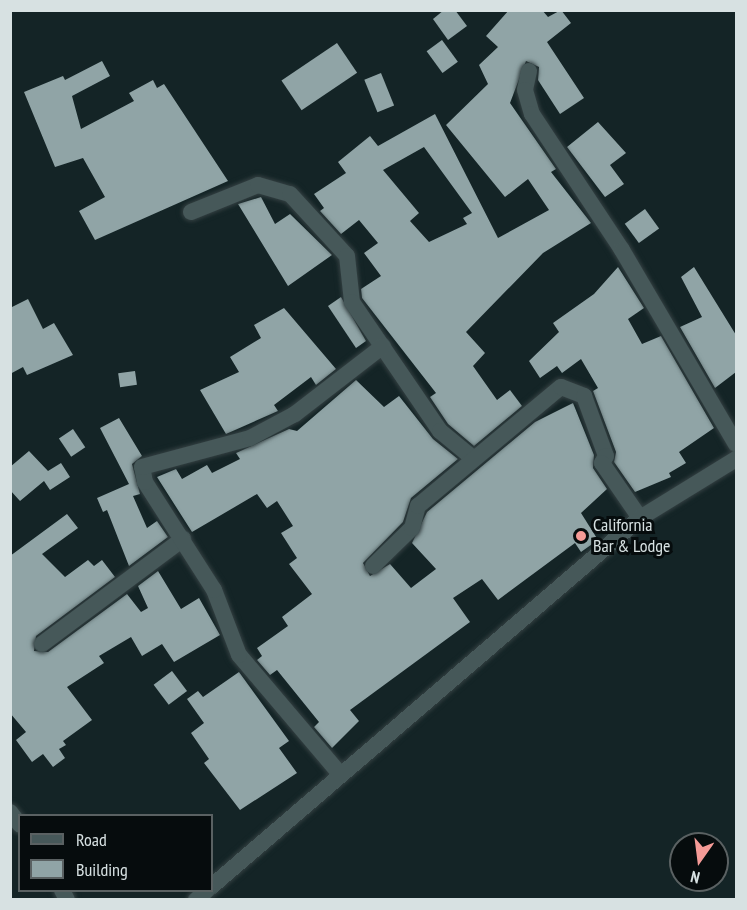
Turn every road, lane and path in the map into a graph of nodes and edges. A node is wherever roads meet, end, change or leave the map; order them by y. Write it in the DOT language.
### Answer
graph roads {
  1 [pos="528,70"];
  2 [pos="191,212"];
  3 [pos="383,346"];
  4 [pos="736,444"];
  5 [pos="474,459"];
  6 [pos="736,459"];
  7 [pos="640,518"];
  8 [pos="183,539"];
  9 [pos="373,566"];
  10 [pos="42,644"];
  11 [pos="340,774"];
  12 [pos="213,885"];
  1 -- 4 [label="street"];
  2 -- 3 [label="street"];
  3 -- 5 [label="street"];
  3 -- 8 [label="street"];
  5 -- 7 [label="street"];
  5 -- 9 [label="street"];
  6 -- 7 [label="street"];
  7 -- 11 [label="street"];
  8 -- 10 [label="street"];
  8 -- 11 [label="street"];
  11 -- 12 [label="street"];
}
